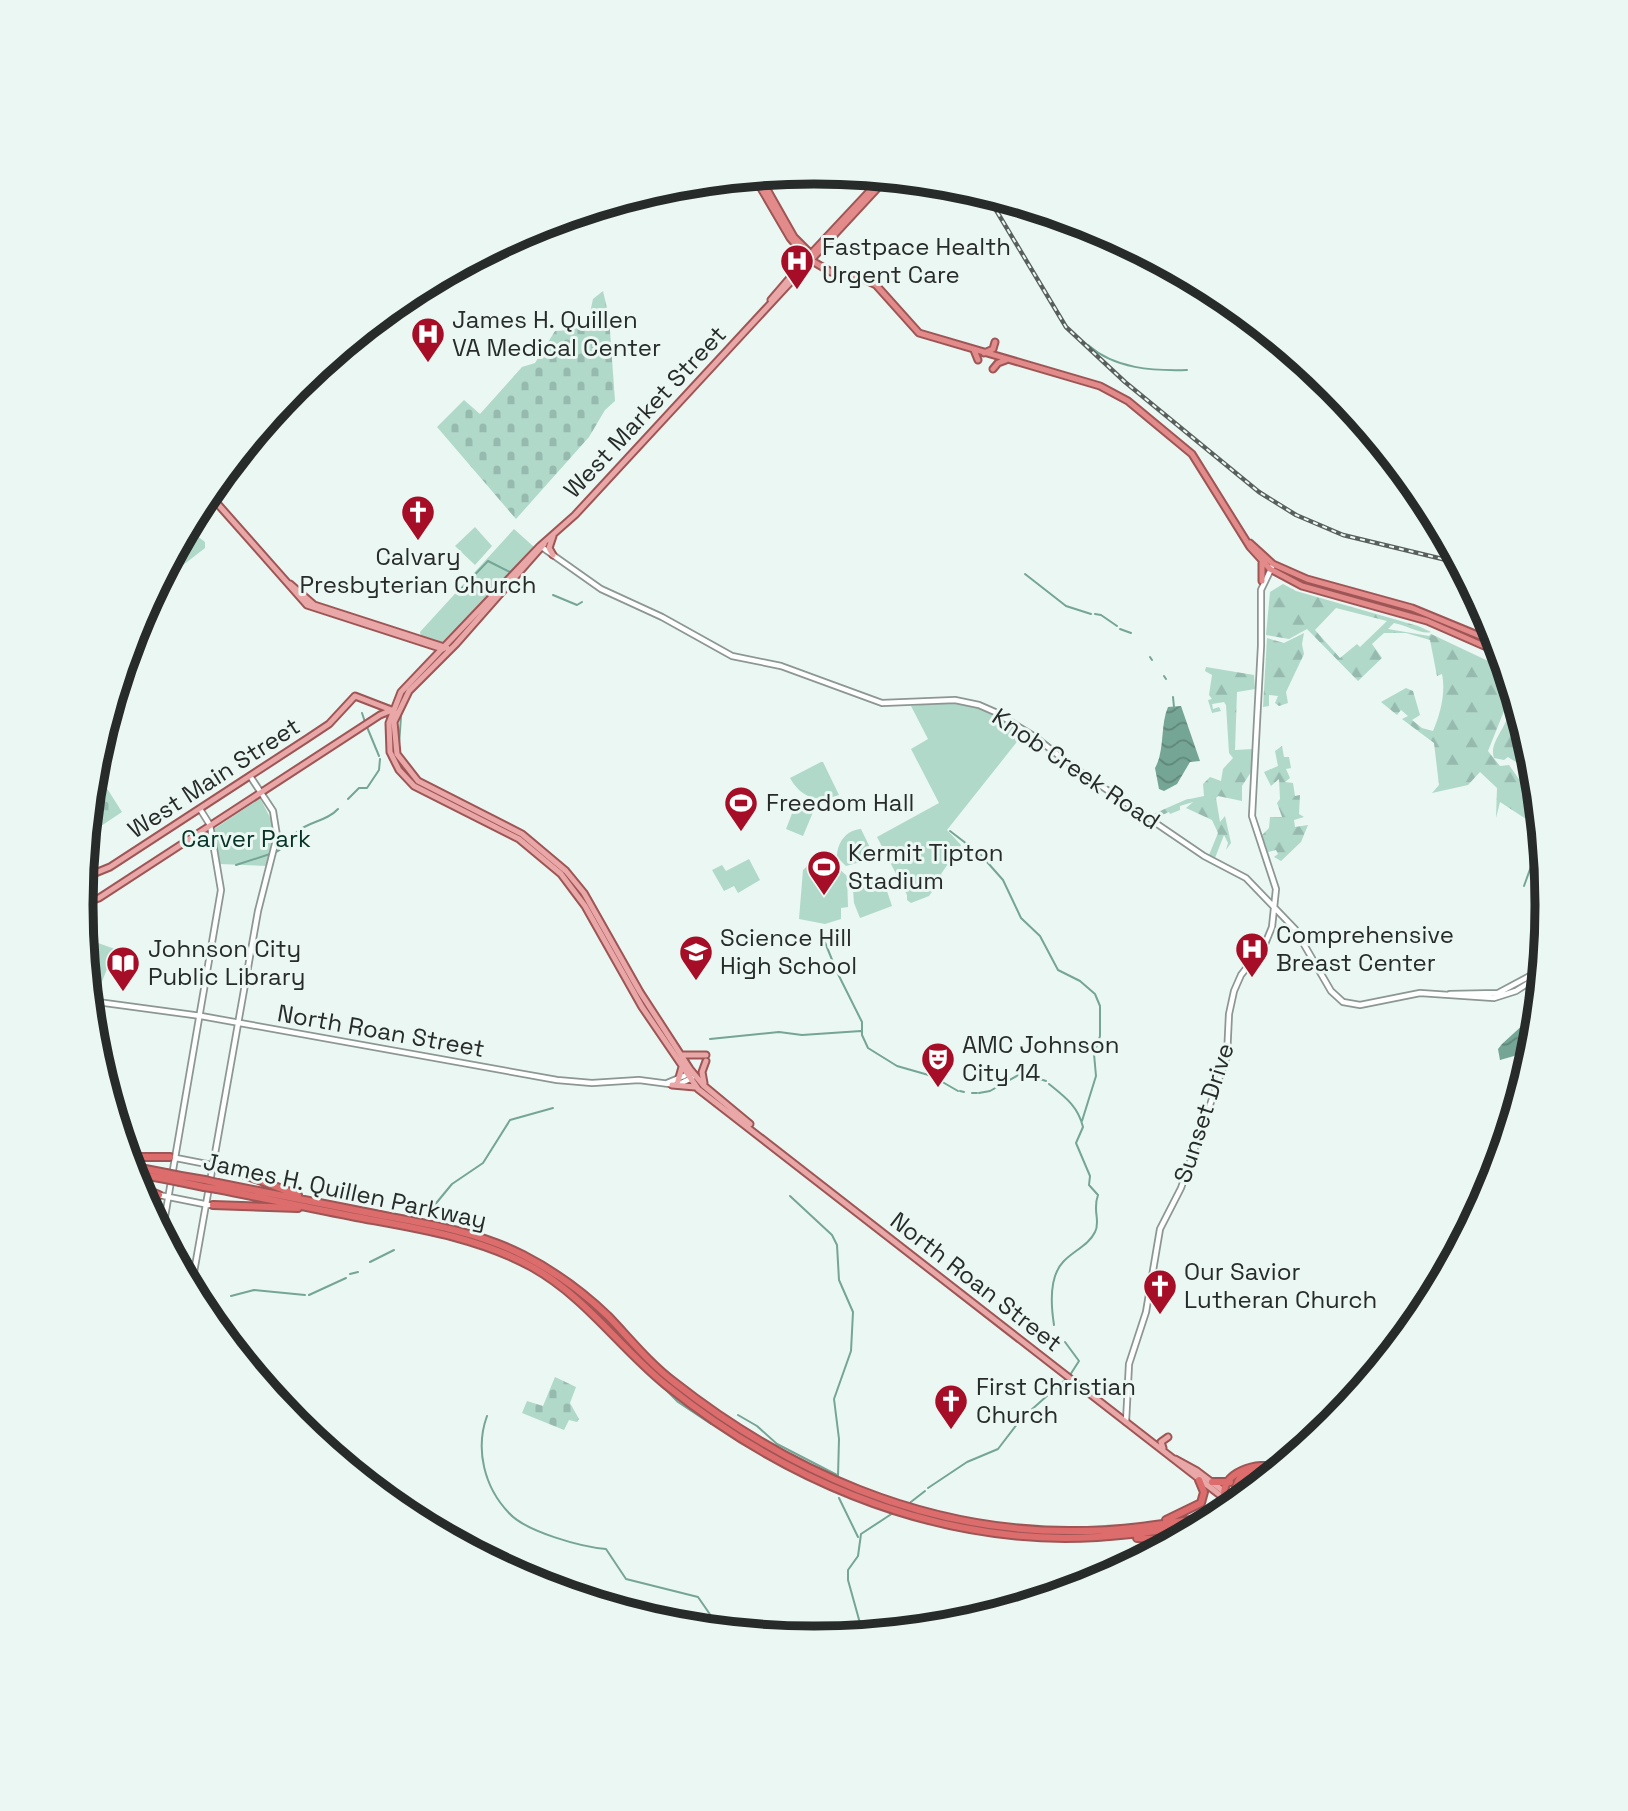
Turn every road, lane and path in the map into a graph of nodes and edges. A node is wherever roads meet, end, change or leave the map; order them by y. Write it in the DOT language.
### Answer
graph roads {
  1 [pos="765,186"];
  2 [pos="760,187"];
  3 [pos="876,187"];
  4 [pos="812,258"];
  5 [pos="995,342"];
  6 [pos="974,350"];
  7 [pos="984,353"];
  8 [pos="1006,359"];
  9 [pos="978,360"];
  10 [pos="993,369"];
  11 [pos="216,502"];
  12 [pos="553,536"];
  13 [pos="1250,543"];
  14 [pos="543,546"];
  15 [pos="1254,552"];
  16 [pos="553,555"];
  17 [pos="1272,566"];
  18 [pos="1262,581"];
  19 [pos="1483,637"];
  20 [pos="1487,647"];
  21 [pos="447,649"];
  22 [pos="404,676"];
  23 [pos="407,686"];
  24 [pos="401,692"];
  25 [pos="376,704"];
  26 [pos="394,711"];
  27 [pos="382,712"];
  28 [pos="388,723"];
  29 [pos="250,776"];
  30 [pos="262,794"];
  31 [pos="200,809"];
  32 [pos="211,828"];
  33 [pos="94,874"];
  34 [pos="93,900"];
  35 [pos="1275,908"];
  36 [pos="1531,979"];
  37 [pos="1467,993"];
  38 [pos="1446,995"];
  39 [pos="1494,996"];
  40 [pos="1457,997"];
  41 [pos="1473,998"];
  42 [pos="100,1003"];
  43 [pos="201,1017"];
  44 [pos="238,1023"];
  45 [pos="664,1035"];
  46 [pos="681,1055"];
  47 [pos="682,1067"];
  48 [pos="692,1076"];
  49 [pos="678,1081"];
  50 [pos="669,1084"];
  51 [pos="705,1086"];
  52 [pos="698,1089"];
  53 [pos="721,1100"];
  54 [pos="757,1132"];
  55 [pos="139,1157"];
  56 [pos="173,1157"];
  57 [pos="215,1166"];
  58 [pos="227,1168"];
  59 [pos="143,1170"];
  60 [pos="145,1174"];
  61 [pos="166,1176"];
  62 [pos="152,1192"];
  63 [pos="159,1195"];
  64 [pos="169,1197"];
  65 [pos="210,1205"];
  66 [pos="315,1205"];
  67 [pos="165,1220"];
  68 [pos="194,1274"];
  69 [pos="1126,1422"];
  70 [pos="740,1431"];
  71 [pos="1168,1437"];
  72 [pos="1164,1451"];
  73 [pos="1175,1459"];
  74 [pos="1268,1466"];
  75 [pos="1265,1469"];
  76 [pos="1199,1480"];
  77 [pos="1231,1481"];
  78 [pos="1212,1482"];
  79 [pos="1237,1489"];
  80 [pos="1225,1495"];
  81 [pos="1193,1519"];
  82 [pos="1180,1527"];
  83 [pos="1112,1530"];
  84 [pos="1097,1537"];
  85 [pos="1157,1539"];
  1 -- 4 [label="highway"];
  2 -- 4 [label="highway"];
  3 -- 4 [label="highway, West Market Street"];
  4 -- 6 [label="highway"];
  4 -- 12 [label="main road, West Market Street"];
  5 -- 7 [label="highway"];
  6 -- 7 [label="highway"];
  6 -- 9 [label="highway"];
  7 -- 8 [label="highway"];
  8 -- 10 [label="highway"];
  8 -- 13 [label="highway"];
  11 -- 21 [label="main road"];
  12 -- 14 [label="main road, West Market Street"];
  12 -- 16 [label="main road"];
  13 -- 15 [label="highway"];
  13 -- 17 [label="highway"];
  14 -- 16 [label="main road, Knob Creek Road"];
  14 -- 21 [label="main road, West Market Street"];
  15 -- 17 [label="highway"];
  15 -- 18 [label="highway"];
  16 -- 35 [label="main road, Knob Creek Road"];
  17 -- 18 [label="main road"];
  17 -- 19 [label="highway"];
  17 -- 20 [label="highway"];
  18 -- 35 [label="main road, Sunset Drive"];
  21 -- 23 [label="main road, West Market Street"];
  21 -- 26 [label="main road, West Market Street"];
  22 -- 23 [label="main road"];
  23 -- 24 [label="main road, West Market Street"];
  24 -- 25 [label="main road"];
  24 -- 26 [label="main road"];
  25 -- 27 [label="main road"];
  25 -- 29 [label="main road, West Main Street"];
  26 -- 27 [label="main road"];
  26 -- 28 [label="main road"];
  26 -- 45 [label="main road"];
  27 -- 28 [label="main road"];
  27 -- 30 [label="main road"];
  28 -- 45 [label="main road"];
  29 -- 30 [label="main road"];
  29 -- 31 [label="main road, West Main Street"];
  30 -- 32 [label="main road"];
  30 -- 44 [label="main road"];
  31 -- 32 [label="main road"];
  31 -- 33 [label="main road, West Main Street"];
  32 -- 34 [label="main road"];
  32 -- 43 [label="main road"];
  35 -- 38 [label="main road, Knob Creek Road"];
  35 -- 69 [label="main road, Sunset Drive"];
  36 -- 39 [label="main road, Knob Creek Road"];
  37 -- 38 [label="main road, Knob Creek Road"];
  37 -- 39 [label="main road, Knob Creek Road"];
  37 -- 40 [label="main road"];
  37 -- 41 [label="main road"];
  38 -- 40 [label="main road, Knob Creek Road"];
  39 -- 41 [label="main road, Knob Creek Road"];
  40 -- 41 [label="main road, Knob Creek Road"];
  42 -- 43 [label="main road, North Roan Street"];
  43 -- 44 [label="main road, North Roan Street"];
  43 -- 56 [label="main road"];
  44 -- 50 [label="main road, North Roan Street"];
  44 -- 57 [label="main road"];
  45 -- 46 [label="main road"];
  45 -- 47 [label="main road"];
  46 -- 48 [label="main road"];
  46 -- 51 [label="main road"];
  47 -- 48 [label="main road"];
  47 -- 49 [label="main road"];
  48 -- 49 [label="main road, North Roan Street"];
  48 -- 50 [label="main road, North Roan Street"];
  48 -- 51 [label="main road, North Roan Street"];
  48 -- 52 [label="main road, North Roan Street"];
  48 -- 53 [label="main road"];
  49 -- 50 [label="main road, North Roan Street"];
  50 -- 52 [label="main road"];
  51 -- 53 [label="main road, North Roan Street"];
  52 -- 54 [label="main road, North Roan Street"];
  53 -- 54 [label="main road, North Roan Street"];
  54 -- 69 [label="main road, North Roan Street"];
  55 -- 56 [label="highway"];
  56 -- 57 [label="main road"];
  56 -- 64 [label="main road"];
  57 -- 58 [label="main road"];
  57 -- 65 [label="main road"];
  58 -- 66 [label="highway"];
  59 -- 61 [label="highway, James H. Quillen Parkway"];
  60 -- 61 [label="highway, James H. Quillen Parkway"];
  61 -- 66 [label="highway, James H. Quillen Parkway, bridge"];
  62 -- 63 [label="highway"];
  63 -- 64 [label="main road"];
  64 -- 65 [label="main road"];
  64 -- 67 [label="main road"];
  65 -- 66 [label="highway"];
  65 -- 68 [label="main road"];
  66 -- 70 [label="highway, James H. Quillen Parkway"];
  69 -- 72 [label="main road, North Roan Street"];
  70 -- 83 [label="highway, James H. Quillen Parkway"];
  70 -- 84 [label="highway, James H. Quillen Parkway"];
  71 -- 72 [label="main road"];
  72 -- 73 [label="main road, North Roan Street"];
  73 -- 76 [label="main road, North Roan Street"];
  73 -- 78 [label="main road, North Roan Street"];
  74 -- 77 [label="highway"];
  75 -- 79 [label="highway"];
  76 -- 80 [label="main road, North Roan Street"];
  76 -- 83 [label="highway"];
  77 -- 78 [label="highway"];
  77 -- 80 [label="highway"];
  78 -- 80 [label="main road, North Roan Street"];
  81 -- 83 [label="highway, James H. Quillen Parkway"];
  82 -- 84 [label="highway, James H. Quillen Parkway"];
  84 -- 85 [label="highway"];
}
